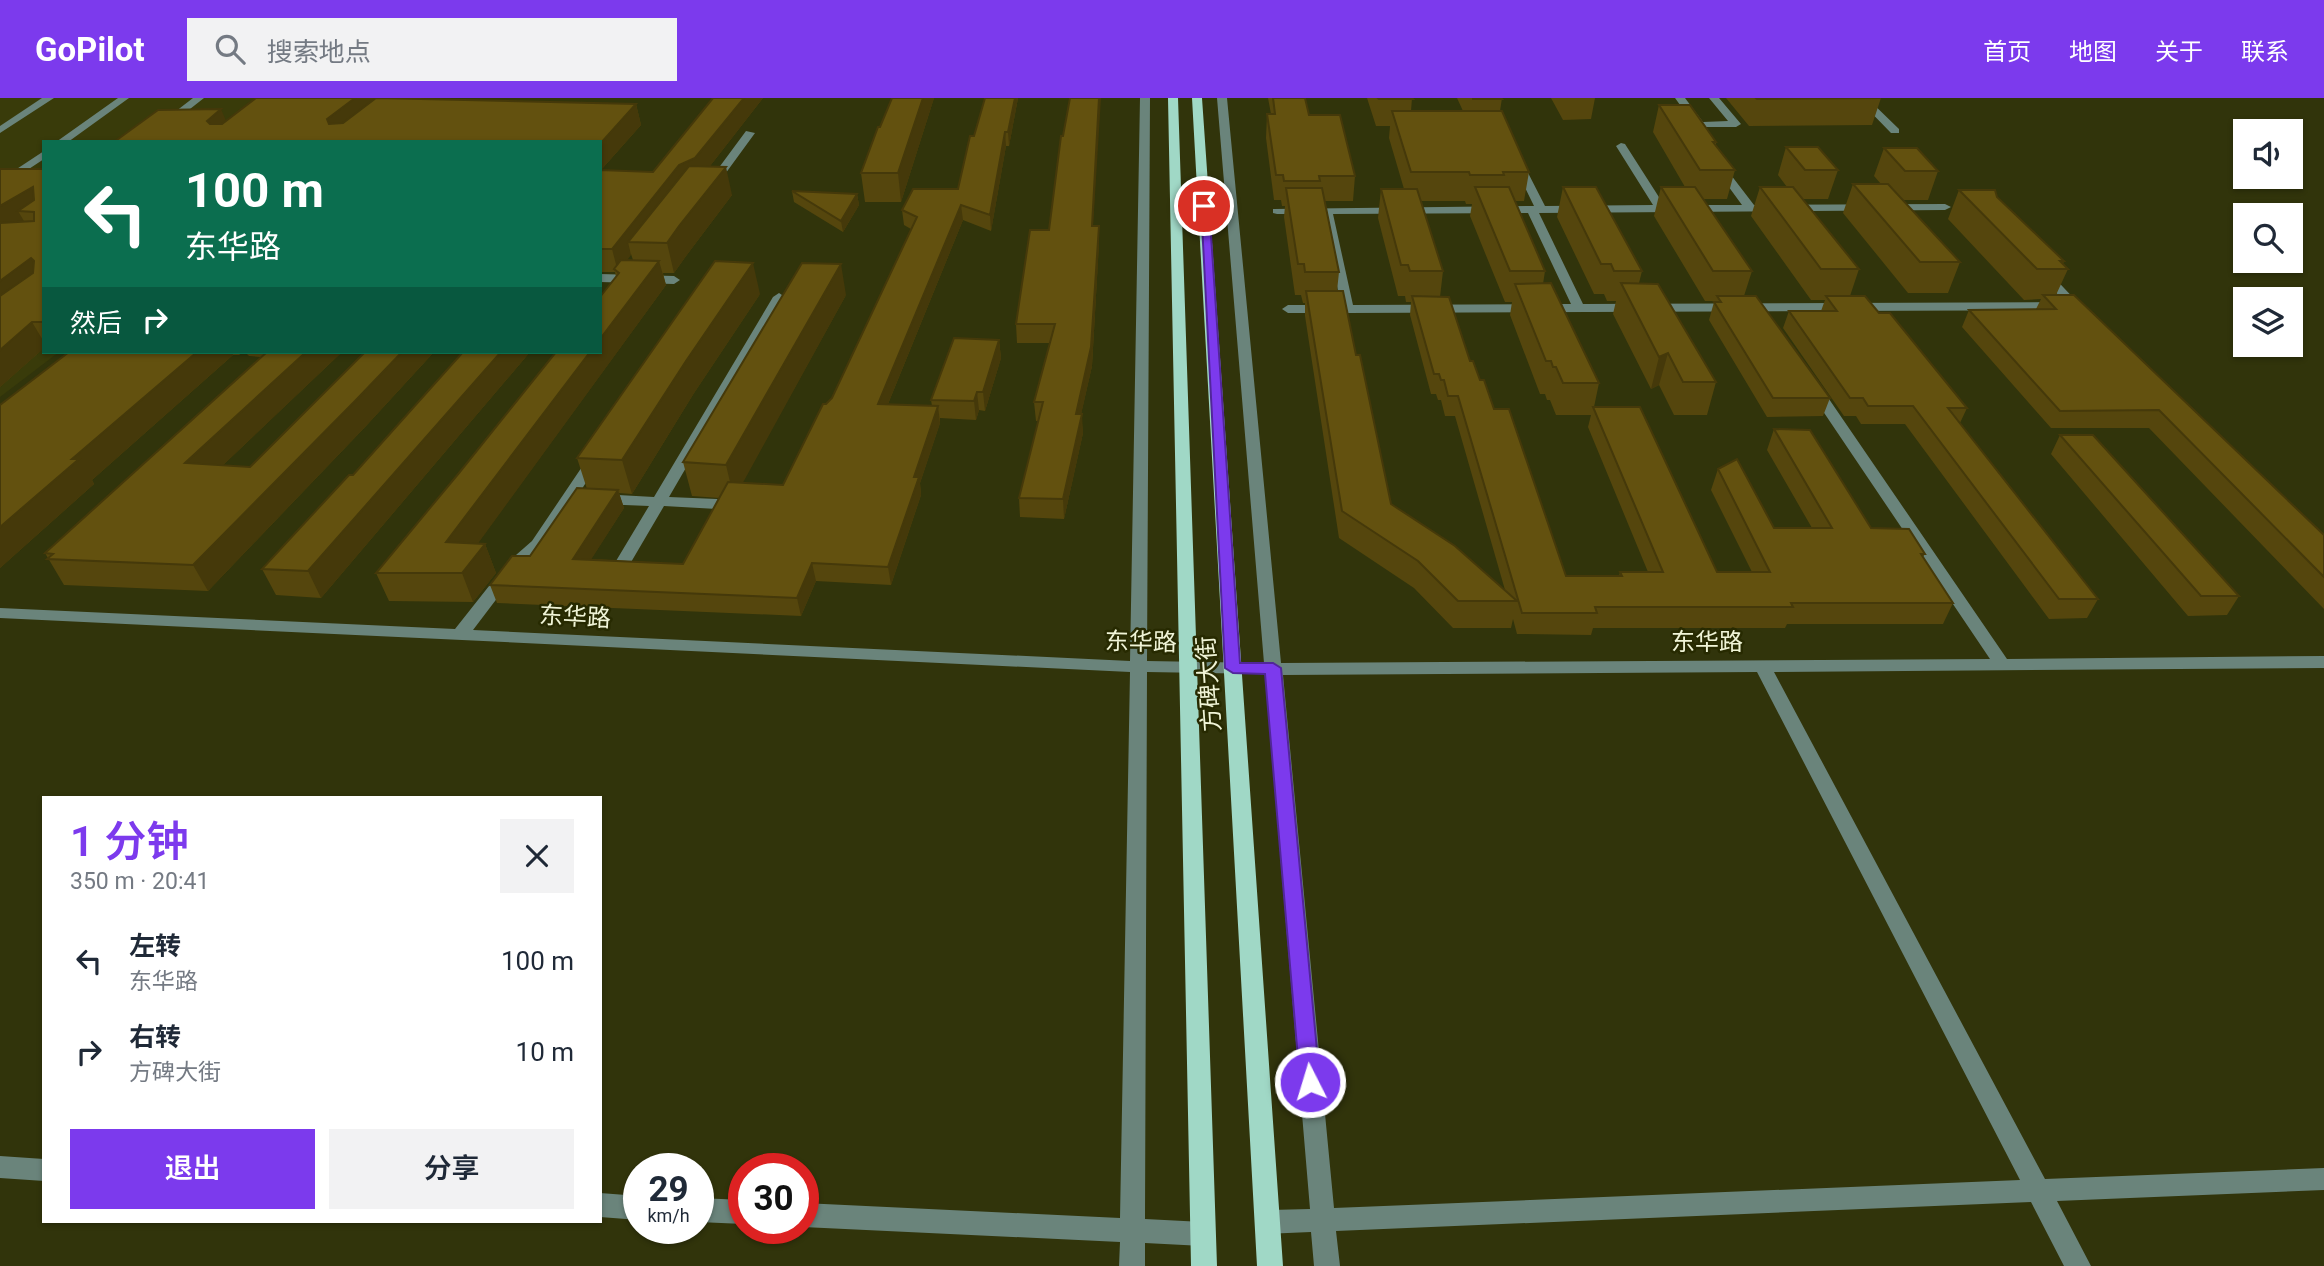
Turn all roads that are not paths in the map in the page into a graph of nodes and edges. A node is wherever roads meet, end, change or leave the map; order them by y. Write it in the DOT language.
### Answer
graph roads {
  1 [pos="49,98"];
  2 [pos="124,98"];
  3 [pos="199,98"];
  4 [pos="1145,98"];
  5 [pos="1172,98"];
  6 [pos="1197,98"];
  7 [pos="1222,98"];
  8 [pos="1680,98"];
  9 [pos="1714,98"];
  10 [pos="1862,98"];
  11 [pos="0,130"];
  12 [pos="1895,131"];
  13 [pos="750,132"];
  14 [pos="64,140"];
  15 [pos="144,140"];
  16 [pos="1621,146"];
  17 [pos="1512,150"];
  18 [pos="42,155"];
  19 [pos="1712,157"];
  20 [pos="0,185"];
  21 [pos="690,190"];
  22 [pos="1945,207"];
  23 [pos="1661,209"];
  24 [pos="1692,209"];
  25 [pos="1751,209"];
  26 [pos="1536,210"];
  27 [pos="1276,211"];
  28 [pos="1326,211"];
  29 [pos="1706,229"];
  30 [pos="2029,261"];
  31 [pos="631,268"];
  32 [pos="602,279"];
  33 [pos="674,280"];
  34 [pos="619,284"];
  35 [pos="779,297"];
  36 [pos="1579,308"];
  37 [pos="1288,309"];
  38 [pos="1348,309"];
  39 [pos="1806,376"];
  40 [pos="606,441"];
  41 [pos="568,498"];
  42 [pos="658,502"];
  43 [pos="717,504"];
  44 [pos="621,566"];
  45 [pos="0,613"];
  46 [pos="460,635"];
  47 [pos="2324,662"];
  48 [pos="2003,664"];
  49 [pos="1762,666"];
  50 [pos="1139,667"];
  51 [pos="1188,667"];
  52 [pos="1233,668"];
  53 [pos="1273,668"];
  54 [pos="0,1167"];
  55 [pos="42,1170"];
  56 [pos="2324,1179"];
  57 [pos="2038,1191"];
  58 [pos="602,1205"];
  59 [pos="623,1207"];
  60 [pos="819,1215"];
  61 [pos="1322,1219"];
  62 [pos="1267,1222"];
  63 [pos="1133,1228"];
  64 [pos="1203,1234"];
  65 [pos="1132,1266"];
  66 [pos="1204,1266"];
  67 [pos="1269,1266"];
  68 [pos="1327,1266"];
  69 [pos="2078,1266"];
  1 -- 11 [label="street"];
  2 -- 14 [label="street"];
  3 -- 15 [label="street"];
  4 -- 50 [label="street"];
  5 -- 51 [label="main road, 方碑大街"];
  6 -- 52 [label="main road, 方碑大街"];
  7 -- 53 [label="street"];
  8 -- 9 [label="street"];
  10 -- 12 [label="street"];
  13 -- 21 [label="street"];
  16 -- 23 [label="street"];
  17 -- 26 [label="street"];
  18 -- 20 [label="street"];
  19 -- 25 [label="street"];
  22 -- 25 [label="street"];
  23 -- 24 [label="street"];
  23 -- 26 [label="street"];
  24 -- 25 [label="street"];
  24 -- 29 [label="street"];
  26 -- 28 [label="street"];
  26 -- 36 [label="street"];
  27 -- 28 [label="street"];
  28 -- 38 [label="street"];
  30 -- 36 [label="street"];
  31 -- 34 [label="street"];
  32 -- 34 [label="street"];
  33 -- 34 [label="street"];
  35 -- 42 [label="street"];
  36 -- 38 [label="street"];
  37 -- 38 [label="street"];
  39 -- 48 [label="street"];
  40 -- 41 [label="street"];
  41 -- 42 [label="street"];
  41 -- 46 [label="street"];
  42 -- 43 [label="street"];
  42 -- 44 [label="street"];
  45 -- 46 [label="street, 东华路"];
  46 -- 50 [label="street, 东华路"];
  47 -- 48 [label="street, 东华路"];
  48 -- 49 [label="street, 东华路"];
  49 -- 53 [label="street, 东华路"];
  49 -- 57 [label="street"];
  50 -- 51 [label="street, 东华路"];
  50 -- 63 [label="street"];
  51 -- 52 [label="street, 东华路"];
  51 -- 64 [label="main road, 方碑大街"];
  52 -- 53 [label="street, 东华路"];
  52 -- 62 [label="main road, 方碑大街"];
  53 -- 61 [label="street"];
  54 -- 55 [label="street"];
  56 -- 57 [label="street"];
  57 -- 61 [label="street"];
  57 -- 69 [label="street"];
  58 -- 59 [label="street"];
  60 -- 63 [label="street"];
  61 -- 62 [label="street"];
  61 -- 68 [label="street"];
  62 -- 67 [label="main road, 方碑大街"];
  63 -- 64 [label="street"];
  63 -- 65 [label="street"];
  64 -- 66 [label="main road, 方碑大街"];
}
